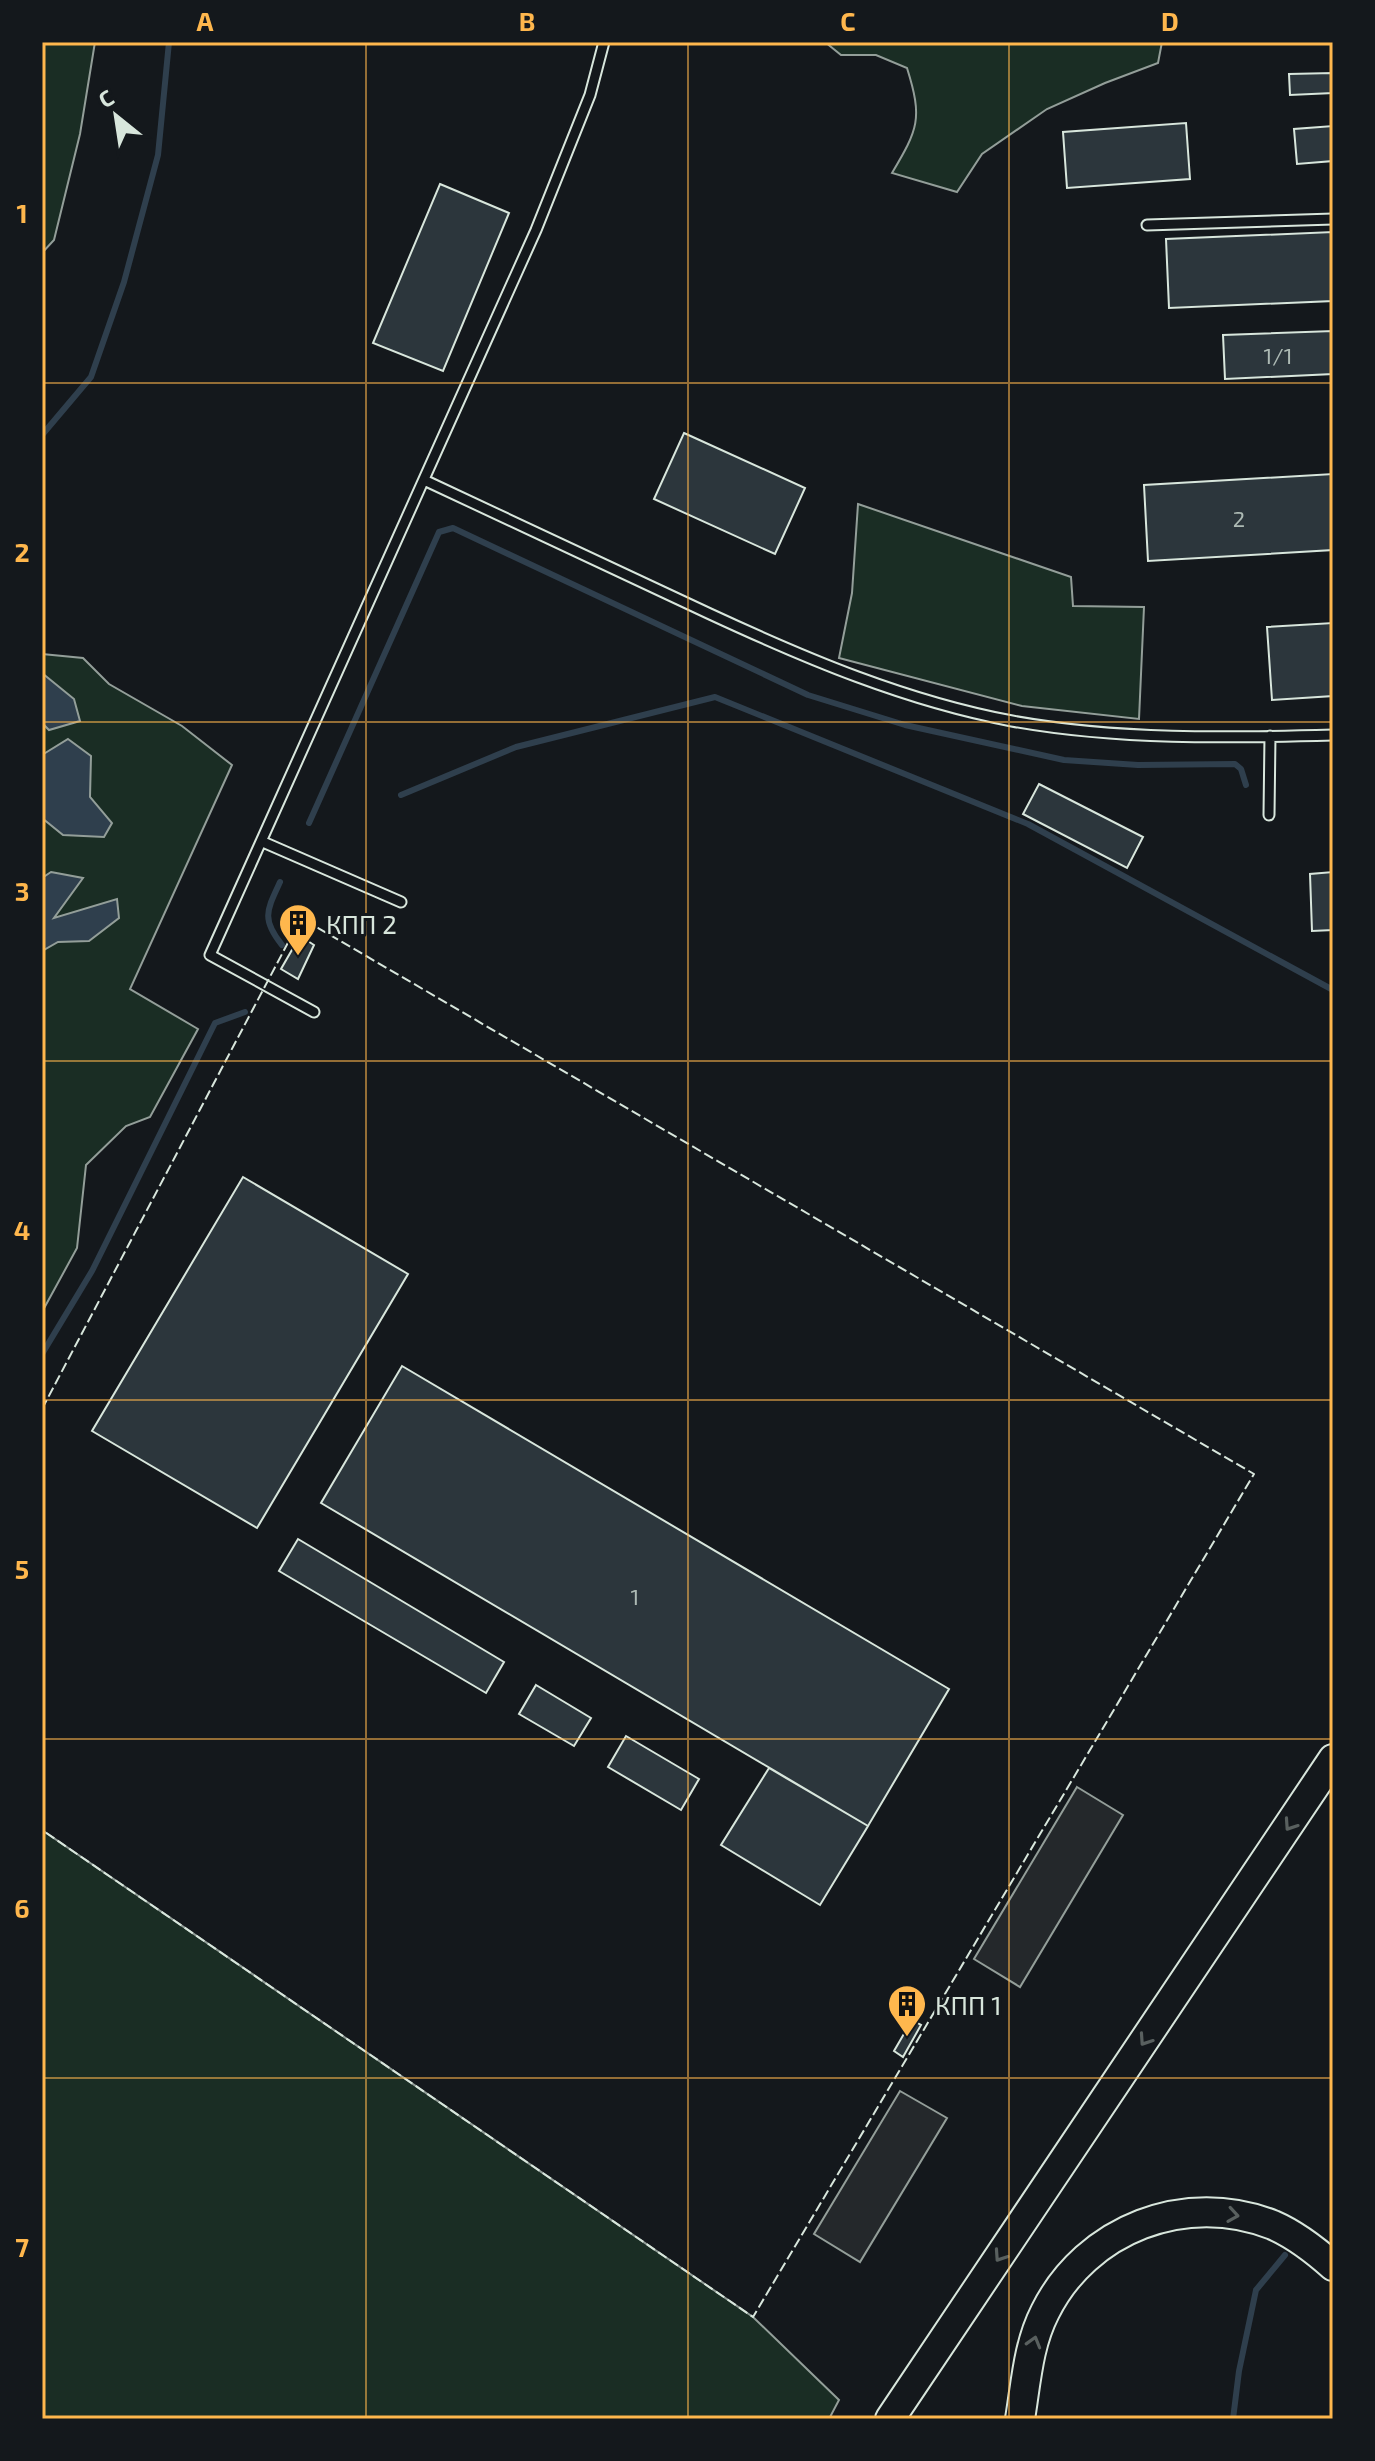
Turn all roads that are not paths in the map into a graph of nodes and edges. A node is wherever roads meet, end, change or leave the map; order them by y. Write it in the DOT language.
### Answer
graph roads {
  1 [pos="604,42"];
  2 [pos="1333,219"];
  3 [pos="1147,225"];
  4 [pos="424,480"];
  5 [pos="1333,735"];
  6 [pos="1270,736"];
  7 [pos="1269,815"];
  8 [pos="263,842"];
  9 [pos="401,902"];
  10 [pos="314,1012"];
  11 [pos="1333,1759"];
  12 [pos="1333,2266"];
  13 [pos="890,2419"];
  14 [pos="1020,2419"];
  1 -- 4 [label="lane"];
  2 -- 3 [label="lane"];
  4 -- 6 [label="lane"];
  4 -- 8 [label="lane"];
  5 -- 6 [label="lane"];
  6 -- 7 [label="lane"];
  8 -- 9 [label="lane"];
  8 -- 10 [label="lane"];
  11 -- 13 [label="main road, one-way"];
  14 -- 12 [label="main road, one-way"];
}
